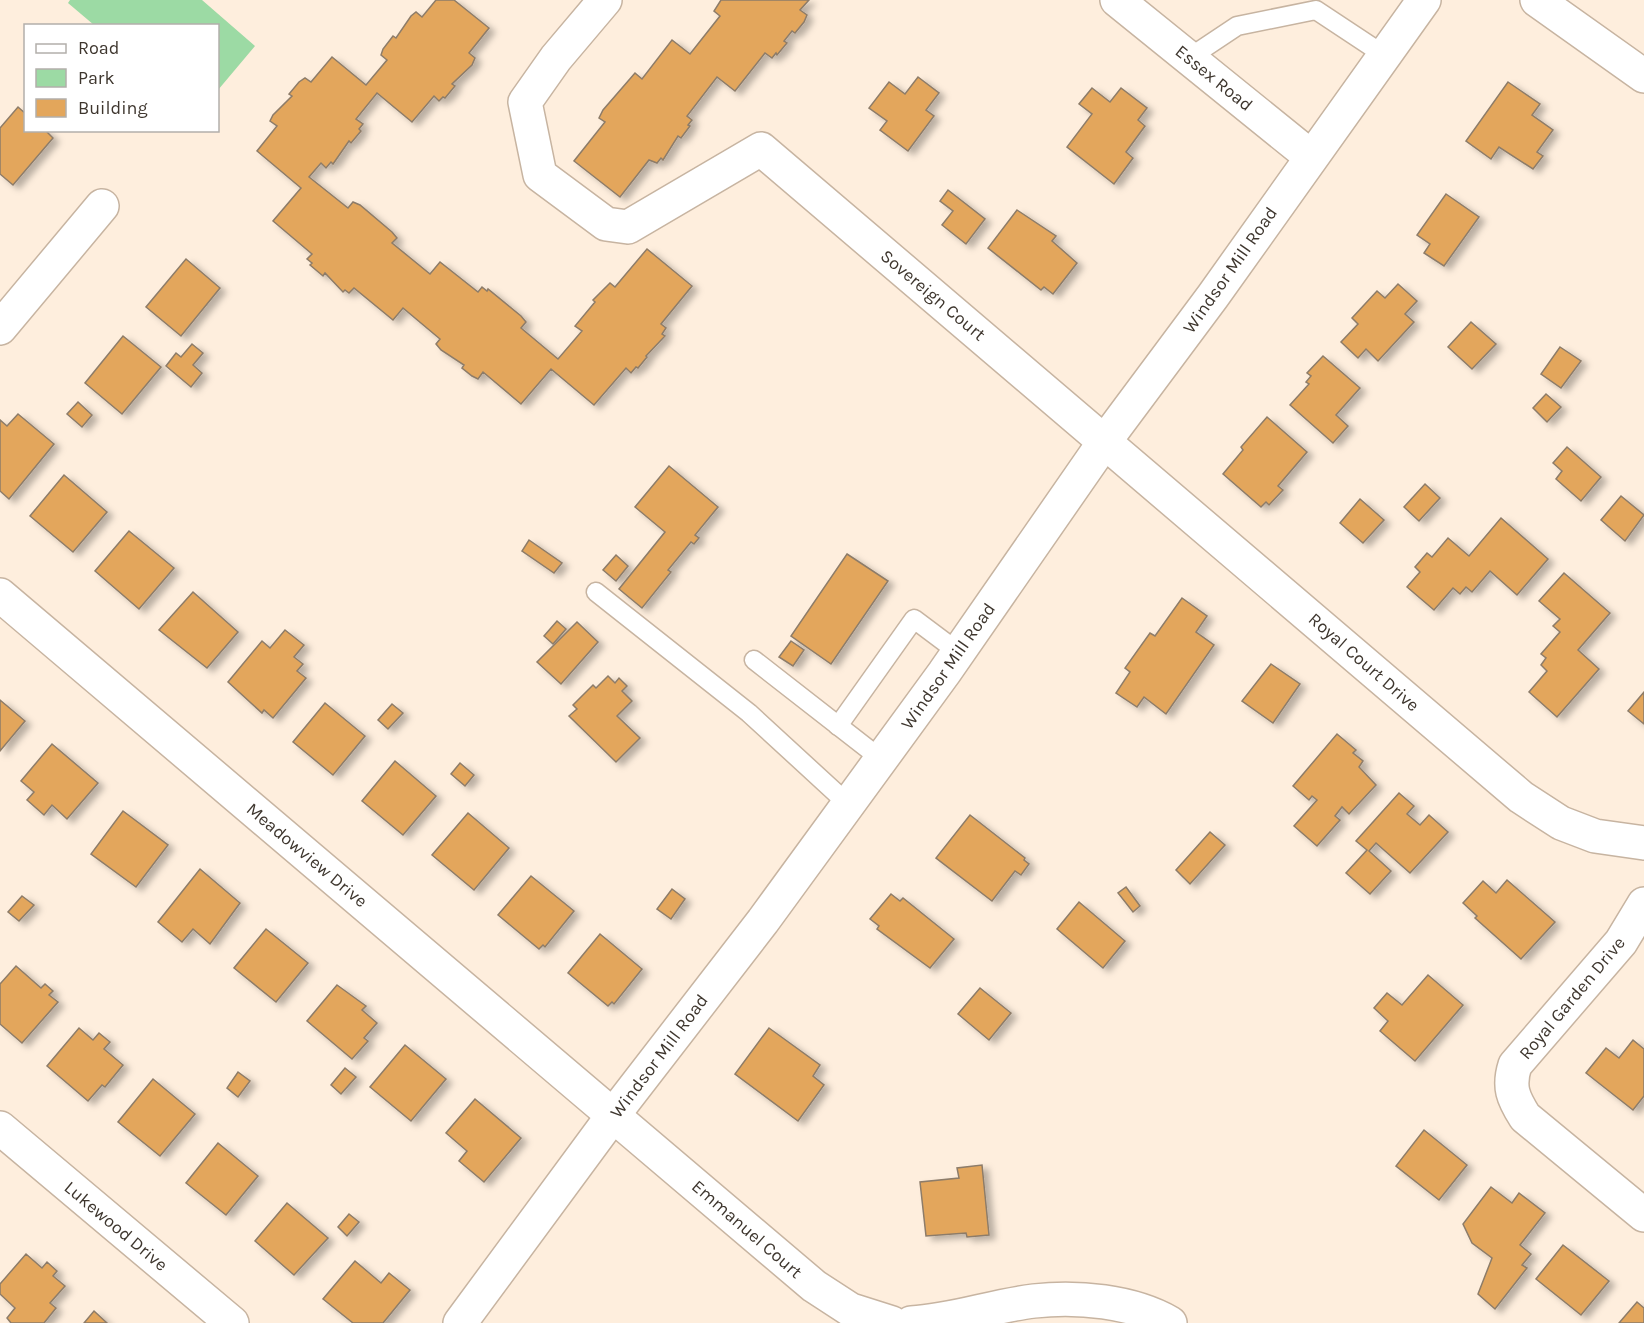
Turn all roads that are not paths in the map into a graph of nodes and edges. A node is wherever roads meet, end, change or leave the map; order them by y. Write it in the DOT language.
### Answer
graph roads {
  1 [pos="605,0"];
  2 [pos="1117,0"];
  3 [pos="1424,0"];
  4 [pos="1537,0"];
  5 [pos="1383,55"];
  6 [pos="1189,58"];
  7 [pos="1644,76"];
  8 [pos="1310,156"];
  9 [pos="102,206"];
  10 [pos="0,328"];
  11 [pos="1105,441"];
  12 [pos="596,592"];
  13 [pos="0,595"];
  14 [pos="958,652"];
  15 [pos="754,660"];
  16 [pos="838,726"];
  17 [pos="881,759"];
  18 [pos="848,804"];
  19 [pos="1644,843"];
  20 [pos="1644,904"];
  21 [pos="614,1114"];
  22 [pos="0,1128"];
  23 [pos="1644,1215"];
  24 [pos="232,1323"];
  25 [pos="460,1323"];
  26 [pos="892,1323"];
  27 [pos="911,1323"];
  28 [pos="1170,1323"];
  1 -- 11 [label="street, Sovereign Court"];
  2 -- 6 [label="street, Essex Road"];
  3 -- 5 [label="street, Windsor Mill Road"];
  4 -- 7 [label="street"];
  5 -- 6 [label="lane"];
  5 -- 8 [label="street, Windsor Mill Road"];
  6 -- 8 [label="street, Essex Road"];
  8 -- 11 [label="street, Windsor Mill Road"];
  9 -- 10 [label="street"];
  11 -- 14 [label="street, Windsor Mill Road"];
  11 -- 19 [label="street, Royal Court Drive"];
  12 -- 18 [label="lane"];
  13 -- 21 [label="street, Meadowview Drive"];
  14 -- 16 [label="lane"];
  14 -- 17 [label="street, Windsor Mill Road"];
  15 -- 16 [label="lane"];
  16 -- 17 [label="lane"];
  17 -- 18 [label="street, Windsor Mill Road"];
  18 -- 21 [label="street, Windsor Mill Road"];
  20 -- 23 [label="street, Royal Garden Drive"];
  21 -- 25 [label="street, Windsor Mill Road"];
  21 -- 26 [label="street, Emmanuel Court"];
  22 -- 24 [label="street, Lukewood Drive"];
  27 -- 28 [label="street"];
}
